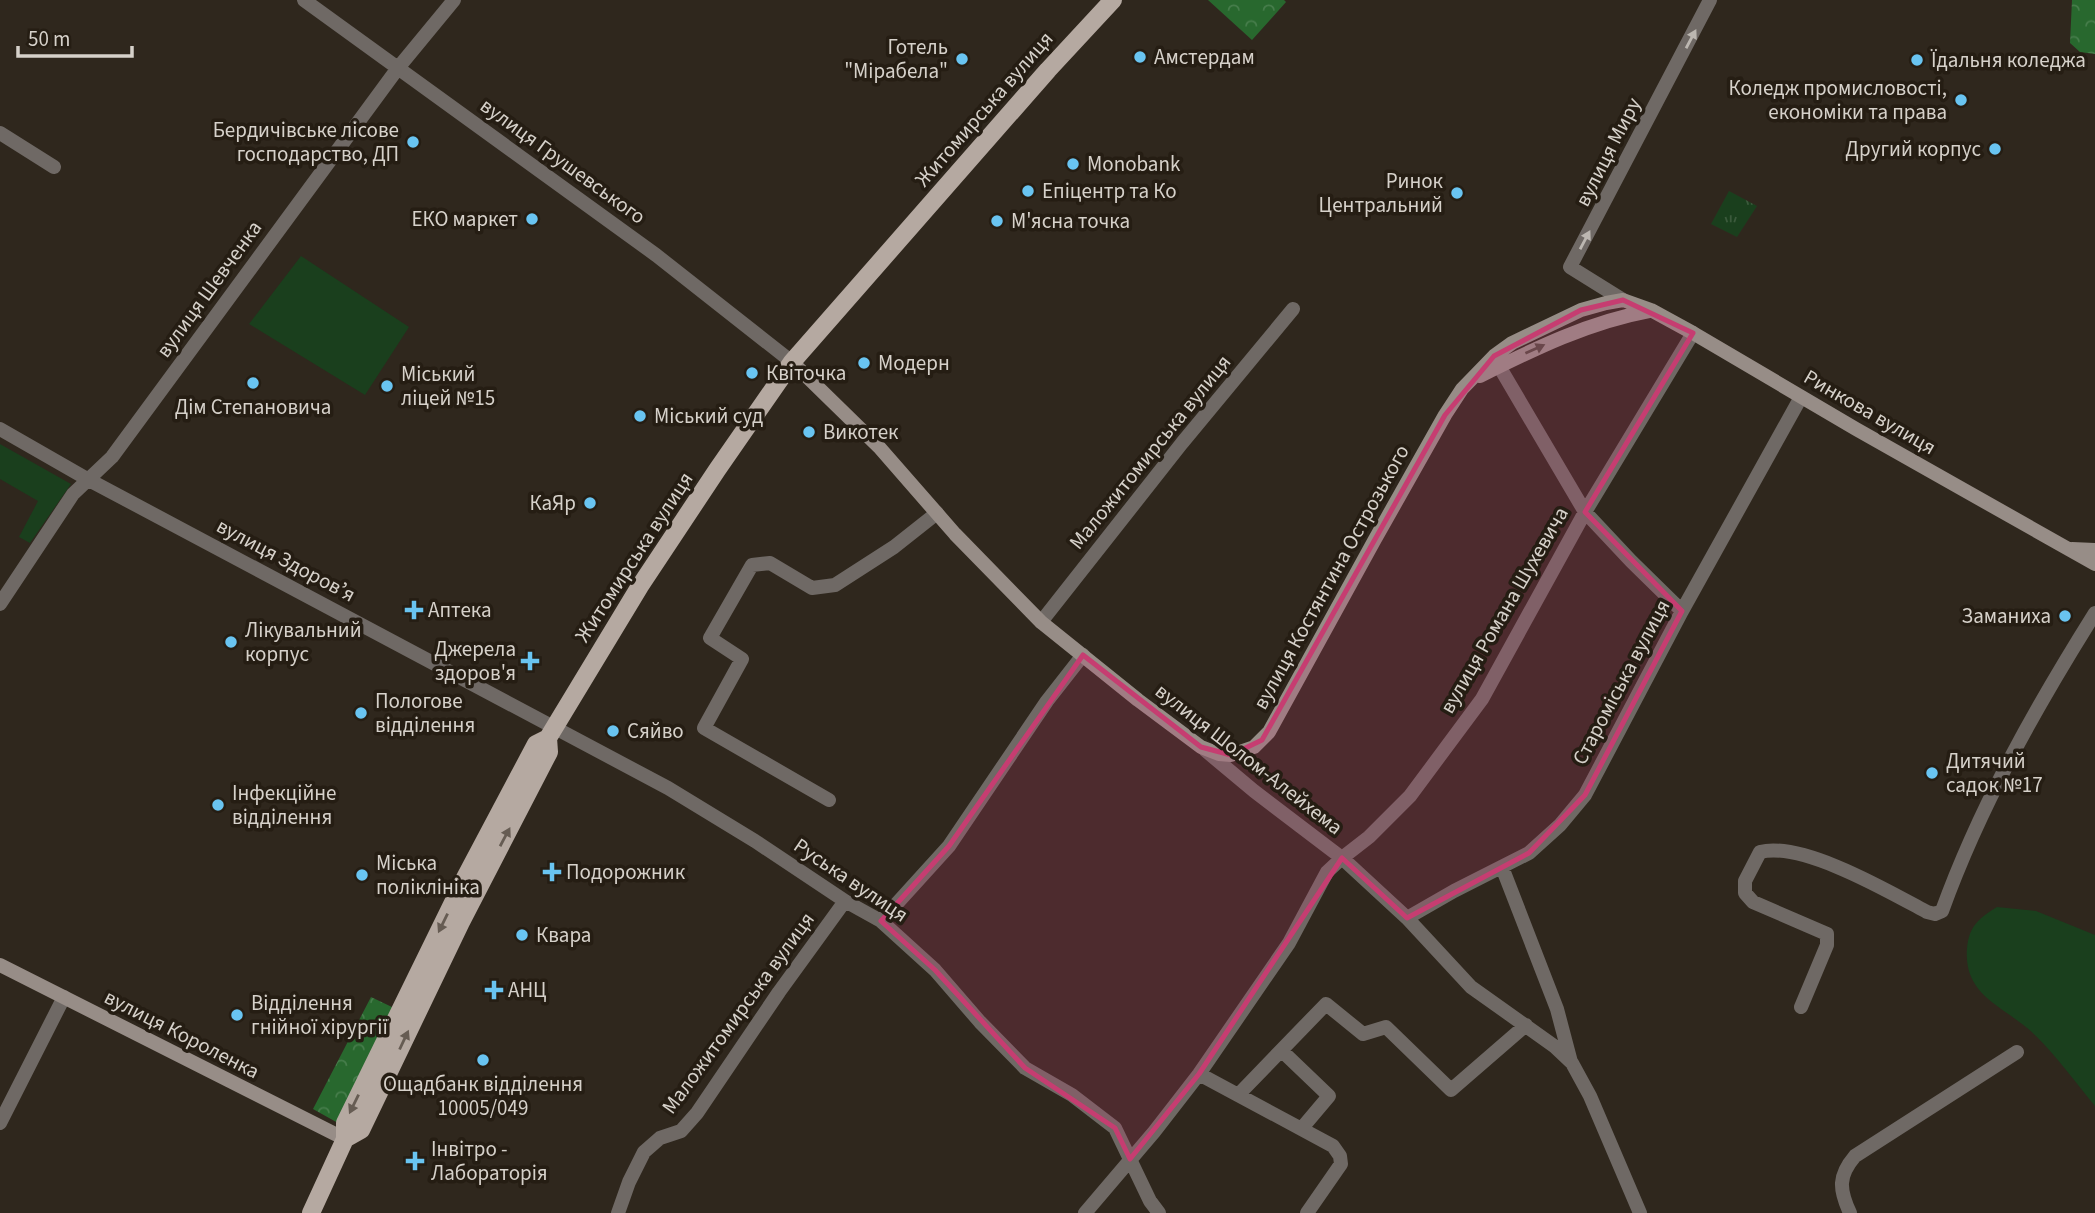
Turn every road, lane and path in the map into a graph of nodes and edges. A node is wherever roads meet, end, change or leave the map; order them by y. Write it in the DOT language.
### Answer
graph roads {
  1 [pos="304,0"];
  2 [pos="454,0"];
  3 [pos="1113,0"];
  4 [pos="1710,0"];
  5 [pos="398,68"];
  6 [pos="0,133"];
  7 [pos="54,167"];
  8 [pos="1623,300"];
  9 [pos="1293,309"];
  10 [pos="1651,310"];
  11 [pos="1693,333"];
  12 [pos="792,362"];
  13 [pos="1499,366"];
  14 [pos="1474,379"];
  15 [pos="1801,397"];
  16 [pos="0,429"];
  17 [pos="89,480"];
  18 [pos="1585,512"];
  19 [pos="937,513"];
  20 [pos="2067,548"];
  21 [pos="2095,550"];
  22 [pos="2095,564"];
  23 [pos="0,604"];
  24 [pos="1682,611"];
  25 [pos="2095,613"];
  26 [pos="1041,622"];
  27 [pos="1083,655"];
  28 [pos="551,732"];
  29 [pos="1201,747"];
  30 [pos="829,800"];
  31 [pos="1342,858"];
  32 [pos="1502,867"];
  33 [pos="845,901"];
  34 [pos="1407,918"];
  35 [pos="881,921"];
  36 [pos="0,965"];
  37 [pos="64,997"];
  38 [pos="1801,1007"];
  39 [pos="1526,1025"];
  40 [pos="1282,1051"];
  41 [pos="2017,1052"];
  42 [pos="1572,1063"];
  43 [pos="1199,1074"];
  44 [pos="1239,1094"];
  45 [pos="0,1123"];
  46 [pos="1302,1128"];
  47 [pos="345,1139"];
  48 [pos="1130,1159"];
  49 [pos="311,1213"];
  50 [pos="618,1213"];
  51 [pos="1085,1213"];
  52 [pos="1159,1213"];
  53 [pos="1307,1213"];
  54 [pos="1640,1213"];
  55 [pos="1850,1213"];
  1 -- 5 [label="street, вулиця Грушевського"];
  2 -- 5 [label="street, вулиця Шевченка"];
  3 -- 12 [label="main road, Житомирська вулиця"];
  8 -- 4 [label="street, вулиця Миру, one-way"];
  5 -- 12 [label="street, вулиця Грушевського"];
  5 -- 17 [label="street, вулиця Шевченка"];
  6 -- 7 [label="street"];
  8 -- 10 [label="main road, Ринкова вулиця"];
  8 -- 14 [label="main road, вулиця Костянтина Острозького"];
  9 -- 26 [label="street, Маложитомирська вулиця"];
  10 -- 11 [label="main road, Ринкова вулиця"];
  13 -- 10 [label="main road, one-way"];
  11 -- 15 [label="main road, Ринкова вулиця"];
  11 -- 18 [label="street, вулиця Романа Шухевича"];
  12 -- 19 [label="main road, вулиця Шолом-Алейхема"];
  12 -- 28 [label="main road, Житомирська вулиця"];
  13 -- 14 [label="main road"];
  13 -- 18 [label="street"];
  14 -- 29 [label="main road, вулиця Костянтина Острозького"];
  15 -- 20 [label="main road, Ринкова вулиця"];
  15 -- 24 [label="street, Староміська вулиця"];
  16 -- 17 [label="street, вулиця Здоровʼя"];
  17 -- 23 [label="street, вулиця Шевченка"];
  17 -- 28 [label="street, вулиця Здоровʼя"];
  18 -- 24 [label="street"];
  18 -- 31 [label="street, вулиця Романа Шухевича"];
  19 -- 26 [label="main road, вулиця Шолом-Алейхема"];
  19 -- 30 [label="street"];
  20 -- 21 [label="main road"];
  20 -- 22 [label="main road, Ринкова вулиця"];
  24 -- 32 [label="street, Староміська вулиця"];
  25 -- 38 [label="street"];
  26 -- 27 [label="main road, вулиця Шолом-Алейхема"];
  27 -- 29 [label="main road, вулиця Шолом-Алейхема"];
  27 -- 35 [label="street"];
  28 -- 33 [label="street, Руська вулиця"];
  28 -- 47 [label="main road, Житомирська вулиця"];
  29 -- 31 [label="street, вулиця Шолом-Алейхема"];
  31 -- 34 [label="street, вулиця Шолом-Алейхема"];
  31 -- 43 [label="street, вулиця Романа Шухевича"];
  32 -- 34 [label="street, Староміська вулиця"];
  32 -- 42 [label="street"];
  33 -- 35 [label="street, Руська вулиця"];
  33 -- 50 [label="street, Маложитомирська вулиця"];
  34 -- 39 [label="street, вулиця Шолом-Алейхема"];
  35 -- 48 [label="street, Руська вулиця"];
  36 -- 37 [label="main road, вулиця Короленка"];
  37 -- 45 [label="street"];
  37 -- 47 [label="main road, вулиця Короленка"];
  39 -- 40 [label="street"];
  39 -- 42 [label="street, вулиця Шолом-Алейхема"];
  40 -- 44 [label="street"];
  40 -- 46 [label="street"];
  41 -- 55 [label="street"];
  42 -- 54 [label="street, вулиця Шолом-Алейхема"];
  43 -- 44 [label="street"];
  43 -- 48 [label="street, вулиця Романа Шухевича"];
  44 -- 46 [label="street"];
  46 -- 53 [label="street"];
  47 -- 49 [label="main road, Житомирська вулиця"];
  48 -- 51 [label="street, вулиця Романа Шухевича"];
  48 -- 52 [label="street, Руська вулиця"];
}
